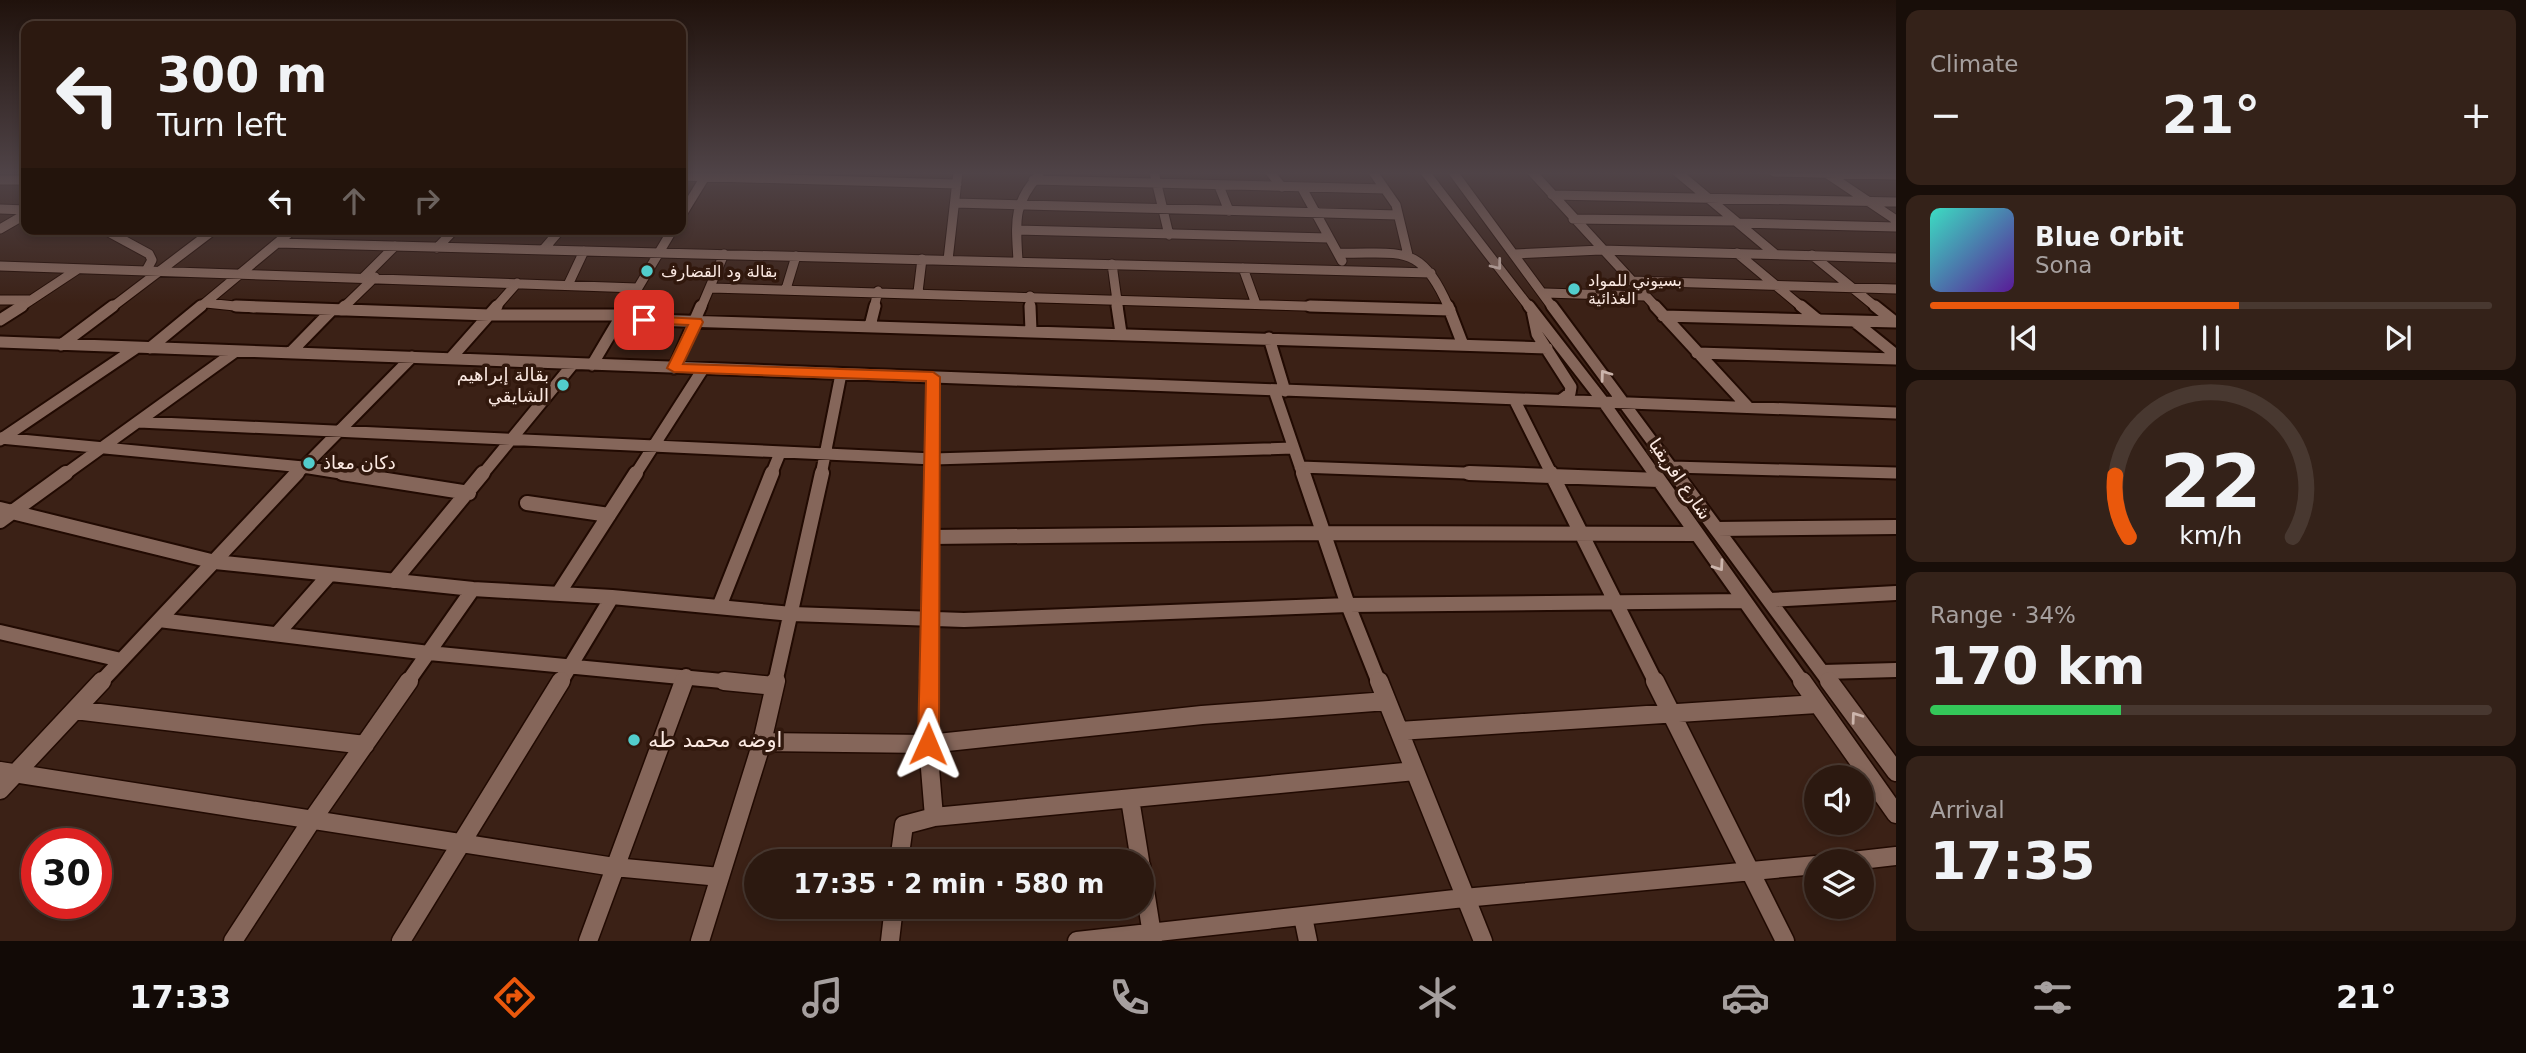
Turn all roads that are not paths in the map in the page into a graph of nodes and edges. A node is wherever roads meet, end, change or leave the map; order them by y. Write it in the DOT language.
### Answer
graph roads {
  1 [pos="1398,215"];
  2 [pos="20,216"];
  3 [pos="953,216"];
  4 [pos="1016,216"];
  5 [pos="1076,216"];
  6 [pos="1164,216"];
  7 [pos="1316,216"];
  8 [pos="1459,216"];
  9 [pos="1486,216"];
  10 [pos="1570,216"];
  11 [pos="1730,216"];
  12 [pos="1573,219"];
  13 [pos="1737,222"];
  14 [pos="1896,227"];
  15 [pos="0,229"];
  16 [pos="1017,230"];
  17 [pos="1078,232"];
  18 [pos="1169,234"];
  19 [pos="114,235"];
  20 [pos="207,235"];
  21 [pos="287,235"];
  22 [pos="449,235"];
  23 [pos="556,235"];
  24 [pos="669,235"];
  25 [pos="1328,237"];
  26 [pos="277,243"];
  27 [pos="395,246"];
  28 [pos="437,248"];
  29 [pos="543,250"];
  30 [pos="1601,250"];
  31 [pos="584,251"];
  32 [pos="658,252"];
  33 [pos="1338,253"];
  34 [pos="1737,253"];
  35 [pos="724,254"];
  36 [pos="1514,254"];
  37 [pos="1775,254"];
  38 [pos="1408,255"];
  39 [pos="1812,255"];
  40 [pos="796,256"];
  41 [pos="1896,258"];
  42 [pos="922,259"];
  43 [pos="948,260"];
  44 [pos="1018,261"];
  45 [pos="1112,264"];
  46 [pos="0,266"];
  47 [pos="1243,268"];
  48 [pos="78,269"];
  49 [pos="146,271"];
  50 [pos="158,271"];
  51 [pos="1347,271"];
  52 [pos="1431,273"];
  53 [pos="240,274"];
  54 [pos="370,277"];
  55 [pos="1631,281"];
  56 [pos="517,283"];
  57 [pos="568,285"];
  58 [pos="1776,286"];
  59 [pos="637,288"];
  60 [pos="710,288"];
  61 [pos="1851,288"];
  62 [pos="786,289"];
  63 [pos="1896,289"];
  64 [pos="878,291"];
  65 [pos="918,292"];
  66 [pos="1545,293"];
  67 [pos="1030,296"];
  68 [pos="1644,296"];
  69 [pos="1116,299"];
  70 [pos="0,300"];
  71 [pos="30,300"];
  72 [pos="206,303"];
  73 [pos="1256,304"];
  74 [pos="337,310"];
  75 [pos="1450,310"];
  76 [pos="1532,310"];
  77 [pos="489,315"];
  78 [pos="1663,316"];
  79 [pos="620,317"];
  80 [pos="0,320"];
  81 [pos="1818,320"];
  82 [pos="1854,321"];
  83 [pos="696,322"];
  84 [pos="1895,322"];
  85 [pos="870,327"];
  86 [pos="1031,331"];
  87 [pos="1121,333"];
  88 [pos="1269,338"];
  89 [pos="0,342"];
  90 [pos="61,345"];
  91 [pos="1463,345"];
  92 [pos="136,348"];
  93 [pos="150,348"];
  94 [pos="1547,348"];
  95 [pos="236,351"];
  96 [pos="1697,352"];
  97 [pos="290,353"];
  98 [pos="1896,357"];
  99 [pos="412,358"];
  100 [pos="451,358"];
  101 [pos="573,364"];
  102 [pos="593,365"];
  103 [pos="674,368"];
  104 [pos="703,369"];
  105 [pos="841,374"];
  106 [pos="933,377"];
  107 [pos="1280,390"];
  108 [pos="1514,399"];
  109 [pos="1561,400"];
  110 [pos="1602,400"];
  111 [pos="1624,402"];
  112 [pos="1748,407"];
  113 [pos="1896,413"];
  114 [pos="139,422"];
  115 [pos="336,433"];
  116 [pos="1,439"];
  117 [pos="513,440"];
  118 [pos="654,446"];
  119 [pos="104,447"];
  120 [pos="1293,448"];
  121 [pos="780,453"];
  122 [pos="826,454"];
  123 [pos="933,458"];
  124 [pos="303,467"];
  125 [pos="1300,467"];
  126 [pos="1672,467"];
  127 [pos="1896,473"];
  128 [pos="1552,474"];
  129 [pos="1659,480"];
  130 [pos="469,493"];
  131 [pos="527,503"];
  132 [pos="7,511"];
  133 [pos="610,515"];
  134 [pos="0,522"];
  135 [pos="1896,527"];
  136 [pos="1717,529"];
  137 [pos="1323,533"];
  138 [pos="1697,534"];
  139 [pos="1580,535"];
  140 [pos="931,537"];
  141 [pos="215,562"];
  142 [pos="328,575"];
  143 [pos="394,582"];
  144 [pos="474,589"];
  145 [pos="1896,593"];
  146 [pos="558,594"];
  147 [pos="612,597"];
  148 [pos="1770,600"];
  149 [pos="1744,601"];
  150 [pos="1617,602"];
  151 [pos="1348,605"];
  152 [pos="719,607"];
  153 [pos="792,614"];
  154 [pos="159,620"];
  155 [pos="931,621"];
  156 [pos="0,632"];
  157 [pos="277,634"];
  158 [pos="429,653"];
  159 [pos="121,660"];
  160 [pos="570,666"];
  161 [pos="1896,670"];
  162 [pos="1823,672"];
  163 [pos="686,676"];
  164 [pos="774,686"];
  165 [pos="1387,701"];
  166 [pos="1817,704"];
  167 [pos="75,710"];
  168 [pos="1672,715"];
  169 [pos="1399,731"];
  170 [pos="762,742"];
  171 [pos="928,744"];
  172 [pos="365,746"];
  173 [pos="1415,771"];
  174 [pos="1896,772"];
  175 [pos="8,773"];
  176 [pos="0,790"];
  177 [pos="1130,799"];
  178 [pos="1896,814"];
  179 [pos="933,817"];
  180 [pos="312,820"];
  181 [pos="464,842"];
  182 [pos="901,849"];
  183 [pos="1139,849"];
  184 [pos="1896,856"];
  185 [pos="1874,858"];
  186 [pos="1804,866"];
  187 [pos="614,867"];
  188 [pos="1752,873"];
  189 [pos="720,877"];
  190 [pos="1464,898"];
  191 [pos="1303,917"];
  192 [pos="893,919"];
  193 [pos="1149,919"];
  194 [pos="1152,937"];
  195 [pos="233,941"];
  196 [pos="401,941"];
  197 [pos="588,941"];
  198 [pos="699,941"];
  199 [pos="890,941"];
  200 [pos="1077,941"];
  201 [pos="1308,941"];
  202 [pos="1483,941"];
  203 [pos="1785,941"];
  1 -- 38 [label="street"];
  2 -- 15 [label="street"];
  3 -- 43 [label="street"];
  4 -- 16 [label="street"];
  5 -- 17 [label="street"];
  6 -- 18 [label="street"];
  7 -- 25 [label="street"];
  8 -- 76 [label="street, شارع افريقيا, one-way"];
  9 -- 36 [label="street, شارع افريقيا"];
  10 -- 12 [label="street"];
  11 -- 13 [label="street"];
  12 -- 13 [label="street"];
  12 -- 30 [label="street"];
  13 -- 14 [label="street"];
  13 -- 37 [label="street"];
  16 -- 17 [label="street"];
  16 -- 44 [label="street"];
  17 -- 18 [label="street"];
  18 -- 25 [label="street"];
  19 -- 49 [label="street"];
  20 -- 50 [label="street"];
  21 -- 26 [label="street"];
  22 -- 28 [label="street"];
  23 -- 29 [label="street"];
  24 -- 32 [label="street"];
  25 -- 33 [label="street"];
  26 -- 27 [label="street"];
  26 -- 53 [label="street"];
  27 -- 28 [label="street"];
  27 -- 54 [label="street"];
  28 -- 29 [label="street"];
  29 -- 31 [label="street"];
  30 -- 34 [label="street"];
  30 -- 36 [label="street"];
  30 -- 55 [label="street"];
  31 -- 32 [label="street"];
  31 -- 57 [label="street"];
  32 -- 35 [label="street"];
  32 -- 59 [label="street"];
  33 -- 38 [label="street"];
  33 -- 51 [label="street"];
  34 -- 37 [label="street"];
  34 -- 58 [label="street"];
  35 -- 40 [label="street"];
  35 -- 60 [label="street"];
  36 -- 66 [label="street, شارع افريقيا"];
  37 -- 39 [label="street"];
  38 -- 52 [label="street"];
  39 -- 41 [label="street"];
  39 -- 61 [label="street"];
  40 -- 42 [label="street"];
  40 -- 62 [label="street"];
  42 -- 43 [label="street"];
  42 -- 65 [label="street"];
  43 -- 44 [label="street"];
  44 -- 45 [label="street"];
  45 -- 47 [label="street"];
  45 -- 69 [label="street"];
  46 -- 48 [label="street"];
  47 -- 51 [label="street"];
  47 -- 73 [label="street"];
  48 -- 49 [label="street"];
  48 -- 71 [label="street"];
  49 -- 50 [label="street"];
  50 -- 53 [label="street"];
  50 -- 90 [label="street"];
  51 -- 52 [label="street"];
  52 -- 75 [label="street"];
  53 -- 54 [label="street"];
  53 -- 72 [label="street"];
  54 -- 56 [label="street"];
  54 -- 74 [label="street"];
  55 -- 58 [label="street"];
  55 -- 68 [label="street"];
  56 -- 57 [label="street"];
  56 -- 77 [label="street"];
  57 -- 59 [label="street"];
  58 -- 61 [label="street"];
  58 -- 81 [label="street"];
  59 -- 79 [label="street"];
  60 -- 62 [label="street"];
  60 -- 83 [label="street"];
  61 -- 63 [label="street"];
  61 -- 84 [label="street"];
  62 -- 64 [label="street"];
  64 -- 65 [label="street"];
  64 -- 85 [label="street"];
  65 -- 67 [label="street"];
  66 -- 68 [label="street"];
  111 -- 66 [label="street, شارع افريقيا, one-way"];
  67 -- 69 [label="street"];
  67 -- 86 [label="street"];
  68 -- 78 [label="street"];
  69 -- 73 [label="street"];
  69 -- 87 [label="street"];
  70 -- 71 [label="street"];
  71 -- 80 [label="street"];
  72 -- 74 [label="street"];
  72 -- 93 [label="street"];
  73 -- 75 [label="street"];
  74 -- 77 [label="street"];
  74 -- 97 [label="street"];
  75 -- 91 [label="street"];
  76 -- 94 [label="street"];
  76 -- 110 [label="street, شارع افريقيا"];
  77 -- 79 [label="street"];
  77 -- 100 [label="street"];
  78 -- 81 [label="street"];
  78 -- 96 [label="street"];
  79 -- 83 [label="street"];
  79 -- 102 [label="street"];
  81 -- 82 [label="street"];
  82 -- 84 [label="street"];
  82 -- 98 [label="street"];
  83 -- 85 [label="street"];
  83 -- 103 [label="street"];
  85 -- 86 [label="street"];
  86 -- 87 [label="street"];
  87 -- 88 [label="street"];
  88 -- 91 [label="street"];
  88 -- 107 [label="street"];
  89 -- 90 [label="street"];
  90 -- 92 [label="street"];
  91 -- 94 [label="street"];
  92 -- 93 [label="street"];
  92 -- 116 [label="street"];
  93 -- 95 [label="street"];
  94 -- 109 [label="street"];
  95 -- 97 [label="street"];
  95 -- 114 [label="street"];
  96 -- 98 [label="street"];
  96 -- 112 [label="street"];
  97 -- 99 [label="street"];
  99 -- 100 [label="street"];
  99 -- 115 [label="street"];
  100 -- 101 [label="street"];
  101 -- 102 [label="street"];
  101 -- 117 [label="street"];
  102 -- 103 [label="street"];
  103 -- 104 [label="street"];
  104 -- 105 [label="street"];
  104 -- 118 [label="street"];
  105 -- 106 [label="street"];
  105 -- 122 [label="street"];
  106 -- 107 [label="street"];
  106 -- 123 [label="street"];
  107 -- 108 [label="street"];
  107 -- 120 [label="street"];
  108 -- 109 [label="street"];
  108 -- 128 [label="street"];
  109 -- 110 [label="street"];
  110 -- 111 [label="street"];
  110 -- 129 [label="street, شارع افريقيا"];
  111 -- 112 [label="street"];
  111 -- 126 [label="street, شارع افريقيا"];
  112 -- 113 [label="street"];
  114 -- 115 [label="street"];
  114 -- 119 [label="street"];
  115 -- 117 [label="street"];
  115 -- 124 [label="street"];
  116 -- 119 [label="street"];
  117 -- 118 [label="street"];
  117 -- 130 [label="street"];
  118 -- 121 [label="street"];
  118 -- 133 [label="street"];
  119 -- 124 [label="street"];
  119 -- 132 [label="street"];
  120 -- 123 [label="street"];
  120 -- 125 [label="street"];
  121 -- 122 [label="street"];
  121 -- 152 [label="street"];
  122 -- 123 [label="street"];
  122 -- 153 [label="street"];
  123 -- 140 [label="street"];
  124 -- 130 [label="street"];
  124 -- 141 [label="street"];
  125 -- 128 [label="street"];
  125 -- 137 [label="street"];
  126 -- 127 [label="street"];
  126 -- 136 [label="street, شارع افريقيا"];
  128 -- 129 [label="street"];
  128 -- 139 [label="street"];
  129 -- 138 [label="street, شارع افريقيا"];
  130 -- 143 [label="street"];
  131 -- 133 [label="street"];
  132 -- 134 [label="street"];
  132 -- 141 [label="street"];
  133 -- 146 [label="street"];
  135 -- 136 [label="street"];
  136 -- 148 [label="street, شارع افريقيا"];
  137 -- 139 [label="street"];
  137 -- 140 [label="street"];
  137 -- 151 [label="street"];
  138 -- 139 [label="street"];
  138 -- 149 [label="street, شارع افريقيا, one-way"];
  139 -- 150 [label="street"];
  140 -- 155 [label="street"];
  141 -- 142 [label="street"];
  141 -- 154 [label="street"];
  142 -- 143 [label="street"];
  142 -- 157 [label="street"];
  143 -- 144 [label="street"];
  144 -- 146 [label="street"];
  144 -- 158 [label="street"];
  145 -- 148 [label="street"];
  146 -- 147 [label="street"];
  147 -- 152 [label="street"];
  147 -- 160 [label="street"];
  148 -- 162 [label="street, شارع افريقيا"];
  149 -- 150 [label="street"];
  149 -- 166 [label="street, شارع افريقيا"];
  150 -- 151 [label="street"];
  150 -- 168 [label="street"];
  151 -- 155 [label="street"];
  151 -- 165 [label="street"];
  152 -- 153 [label="street"];
  153 -- 155 [label="street"];
  153 -- 164 [label="street"];
  154 -- 157 [label="street"];
  154 -- 159 [label="street"];
  155 -- 171 [label="street"];
  156 -- 159 [label="street"];
  157 -- 158 [label="street"];
  158 -- 160 [label="street"];
  158 -- 172 [label="street"];
  159 -- 167 [label="street"];
  160 -- 163 [label="street"];
  160 -- 181 [label="street"];
  161 -- 162 [label="street"];
  174 -- 162 [label="street, شارع افريقيا, one-way"];
  163 -- 164 [label="street"];
  163 -- 187 [label="street"];
  164 -- 170 [label="street"];
  165 -- 169 [label="street"];
  165 -- 171 [label="street"];
  166 -- 168 [label="street"];
  166 -- 178 [label="street, شارع افريقيا"];
  167 -- 172 [label="street"];
  167 -- 175 [label="street"];
  168 -- 169 [label="street"];
  168 -- 188 [label="street"];
  169 -- 173 [label="street"];
  170 -- 171 [label="street"];
  170 -- 189 [label="street"];
  171 -- 179 [label="street"];
  172 -- 180 [label="street"];
  173 -- 177 [label="street"];
  173 -- 190 [label="street"];
  175 -- 176 [label="street"];
  175 -- 180 [label="street"];
  177 -- 179 [label="street"];
  177 -- 183 [label="street"];
  179 -- 182 [label="street"];
  180 -- 181 [label="street"];
  180 -- 195 [label="street"];
  181 -- 187 [label="street"];
  181 -- 196 [label="street"];
  184 -- 185 [label="street"];
  186 -- 188 [label="street"];
  187 -- 189 [label="street"];
  187 -- 197 [label="street"];
  188 -- 190 [label="street"];
  188 -- 203 [label="street"];
  189 -- 198 [label="street"];
  190 -- 191 [label="street"];
  190 -- 202 [label="street"];
  191 -- 194 [label="street"];
  191 -- 201 [label="street"];
  192 -- 199 [label="street"];
  193 -- 194 [label="street"];
  194 -- 200 [label="street"];
}
